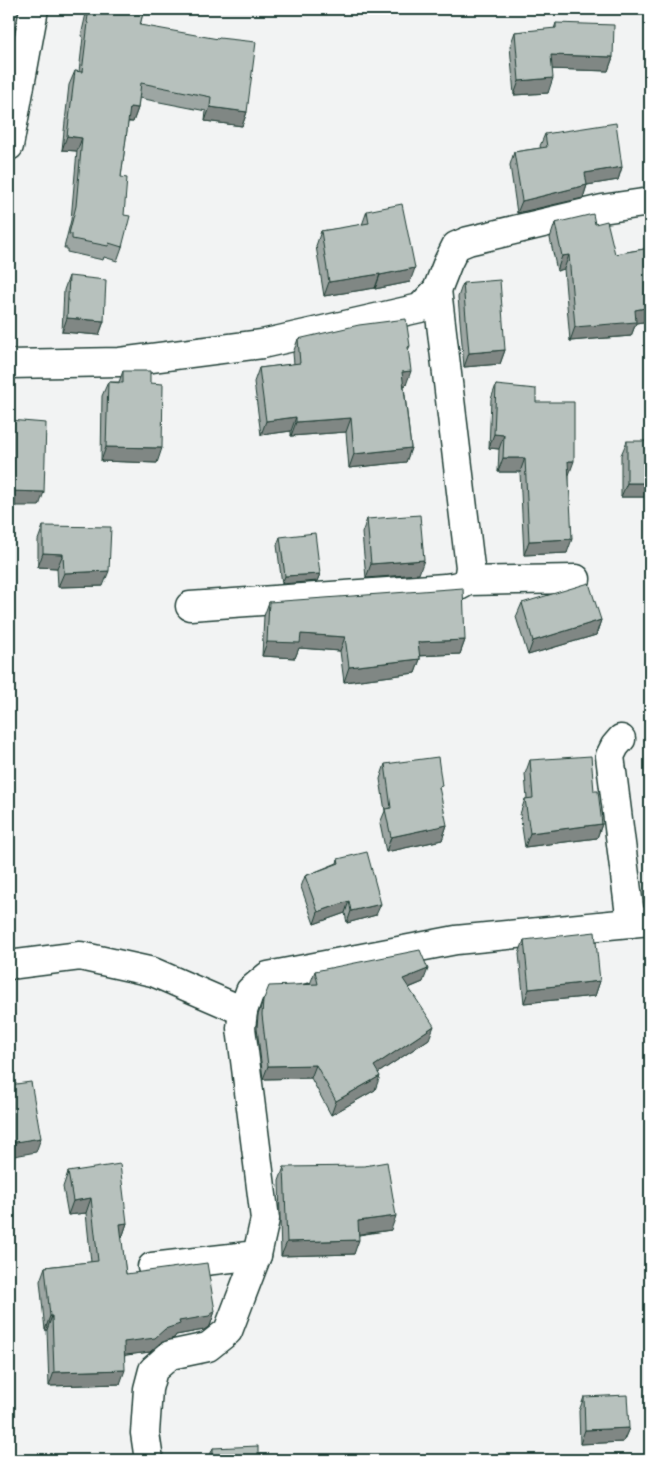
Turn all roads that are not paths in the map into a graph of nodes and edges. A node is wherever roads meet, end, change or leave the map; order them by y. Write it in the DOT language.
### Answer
graph roads {
  1 [pos="34,9"];
  2 [pos="9,146"];
  3 [pos="650,202"];
  4 [pos="436,290"];
  5 [pos="9,364"];
  6 [pos="576,579"];
  7 [pos="468,582"];
  8 [pos="190,606"];
  9 [pos="621,739"];
  10 [pos="641,922"];
  11 [pos="9,965"];
  12 [pos="243,1011"];
  13 [pos="258,1255"];
  14 [pos="152,1267"];
  15 [pos="149,1460"];
  1 -- 2 [label="street"];
  3 -- 4 [label="street"];
  4 -- 5 [label="street"];
  4 -- 7 [label="street"];
  6 -- 7 [label="street"];
  7 -- 8 [label="street"];
  9 -- 10 [label="street"];
  10 -- 12 [label="street"];
  11 -- 12 [label="street"];
  12 -- 13 [label="street"];
  13 -- 14 [label="street"];
  13 -- 15 [label="street"];
}
